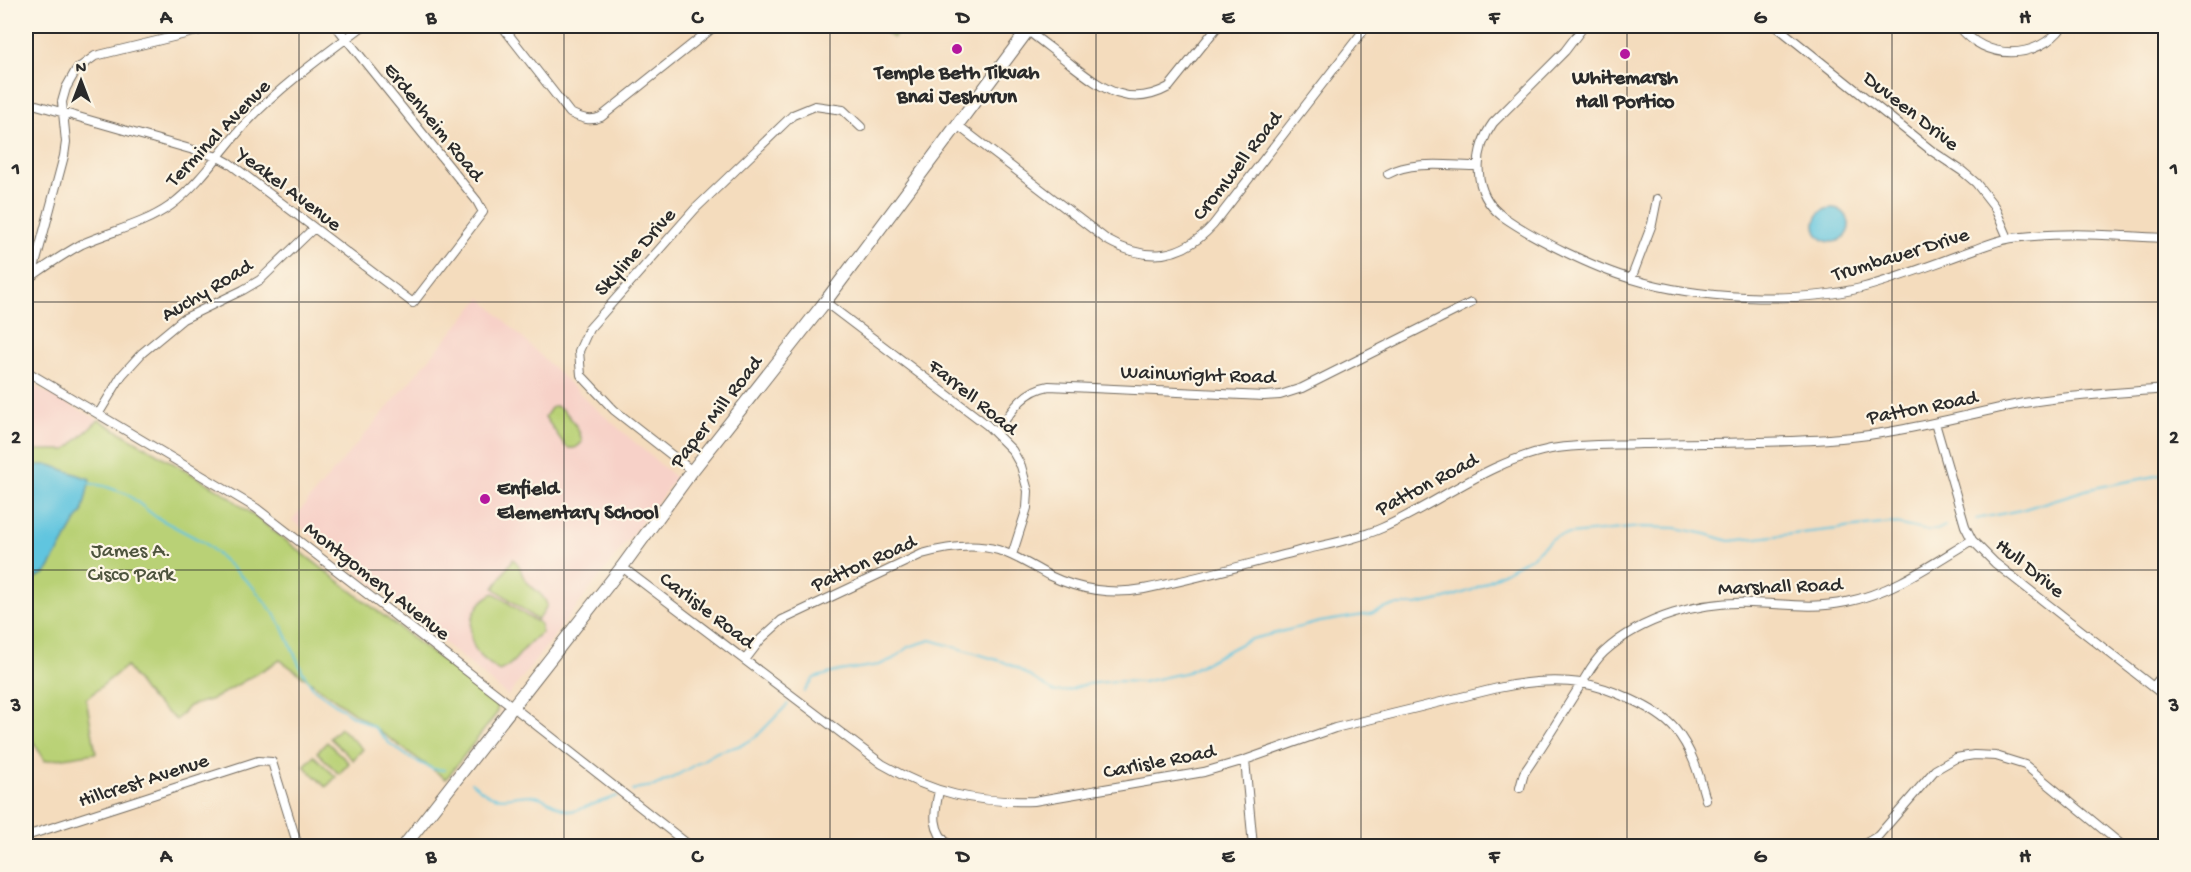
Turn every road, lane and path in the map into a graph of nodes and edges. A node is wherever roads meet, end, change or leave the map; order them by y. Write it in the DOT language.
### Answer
graph roads {
  1 [pos="218,26"];
  2 [pos="336,26"];
  3 [pos="363,26"];
  4 [pos="502,26"];
  5 [pos="715,26"];
  6 [pos="1218,26"];
  7 [pos="1367,26"];
  8 [pos="1584,26"];
  9 [pos="1776,26"];
  10 [pos="1959,26"];
  11 [pos="2063,26"];
  12 [pos="1029,28"];
  13 [pos="345,39"];
  14 [pos="26,102"];
  15 [pos="62,113"];
  16 [pos="956,124"];
  17 [pos="861,127"];
  18 [pos="218,157"];
  19 [pos="1478,166"];
  20 [pos="1388,174"];
  21 [pos="1657,199"];
  22 [pos="314,228"];
  23 [pos="2166,237"];
  24 [pos="2008,238"];
  25 [pos="1631,279"];
  26 [pos="29,280"];
  27 [pos="825,302"];
  28 [pos="413,303"];
  29 [pos="1471,303"];
  30 [pos="26,371"];
  31 [pos="2166,389"];
  32 [pos="99,413"];
  33 [pos="1935,423"];
  34 [pos="996,433"];
  35 [pos="692,471"];
  36 [pos="1972,540"];
  37 [pos="1012,555"];
  38 [pos="622,567"];
  39 [pos="745,660"];
  40 [pos="2166,671"];
  41 [pos="1582,683"];
  42 [pos="2153,687"];
  43 [pos="2166,697"];
  44 [pos="512,706"];
  45 [pos="1245,760"];
  46 [pos="1520,788"];
  47 [pos="939,791"];
  48 [pos="1706,800"];
  49 [pos="26,837"];
  50 [pos="2112,843"];
  51 [pos="298,846"];
  52 [pos="404,846"];
  53 [pos="690,846"];
  54 [pos="950,846"];
  55 [pos="1253,846"];
  56 [pos="1861,846"];
  57 [pos="2123,846"];
  1 -- 15 [label="street"];
  2 -- 13 [label="street, Erdenheim Road"];
  3 -- 13 [label="street, Terminal Avenue"];
  4 -- 5 [label="street"];
  6 -- 12 [label="street"];
  7 -- 16 [label="street, Cromwell Road"];
  8 -- 19 [label="street"];
  9 -- 24 [label="street, Duveen Drive"];
  10 -- 11 [label="street"];
  12 -- 16 [label="main road, Paper Mill Road"];
  13 -- 18 [label="street, Terminal Avenue"];
  13 -- 28 [label="street, Erdenheim Road"];
  14 -- 15 [label="street, Yeakel Avenue"];
  15 -- 18 [label="street, Yeakel Avenue"];
  15 -- 26 [label="street"];
  16 -- 27 [label="main road, Paper Mill Road"];
  17 -- 35 [label="street, Skyline Drive"];
  18 -- 22 [label="street, Yeakel Avenue"];
  18 -- 26 [label="street, Terminal Avenue"];
  19 -- 20 [label="street"];
  19 -- 25 [label="street, Trumbauer Drive"];
  21 -- 25 [label="street"];
  22 -- 28 [label="street, Yeakel Avenue"];
  22 -- 32 [label="street, Auchy Road"];
  23 -- 24 [label="street, Trumbauer Drive"];
  24 -- 25 [label="street, Trumbauer Drive"];
  27 -- 34 [label="street, Farrell Road"];
  27 -- 35 [label="main road, Paper Mill Road"];
  29 -- 34 [label="street, Wainwright Road"];
  30 -- 32 [label="street, Montgomery Avenue"];
  31 -- 33 [label="street, Patton Road"];
  32 -- 44 [label="street, Montgomery Avenue"];
  33 -- 36 [label="street, Hull Drive"];
  33 -- 37 [label="street, Patton Road"];
  34 -- 37 [label="street, Farrell Road"];
  35 -- 38 [label="main road, Paper Mill Road"];
  36 -- 41 [label="street, Marshall Road"];
  36 -- 42 [label="street, Hull Drive"];
  37 -- 39 [label="street, Patton Road"];
  38 -- 39 [label="street, Carlisle Road"];
  38 -- 44 [label="main road, Paper Mill Road"];
  39 -- 47 [label="street, Carlisle Road"];
  40 -- 42 [label="street"];
  41 -- 45 [label="street, Carlisle Road"];
  41 -- 46 [label="street, Marshall Road"];
  41 -- 48 [label="street, Carlisle Road"];
  42 -- 43 [label="street, Hull Drive"];
  44 -- 52 [label="main road, Paper Mill Road"];
  44 -- 53 [label="street, Montgomery Avenue"];
  45 -- 47 [label="street, Carlisle Road"];
  45 -- 55 [label="street"];
  47 -- 54 [label="street"];
  49 -- 51 [label="street, Hillcrest Avenue"];
  50 -- 56 [label="street"];
  50 -- 57 [label="street"];
}
